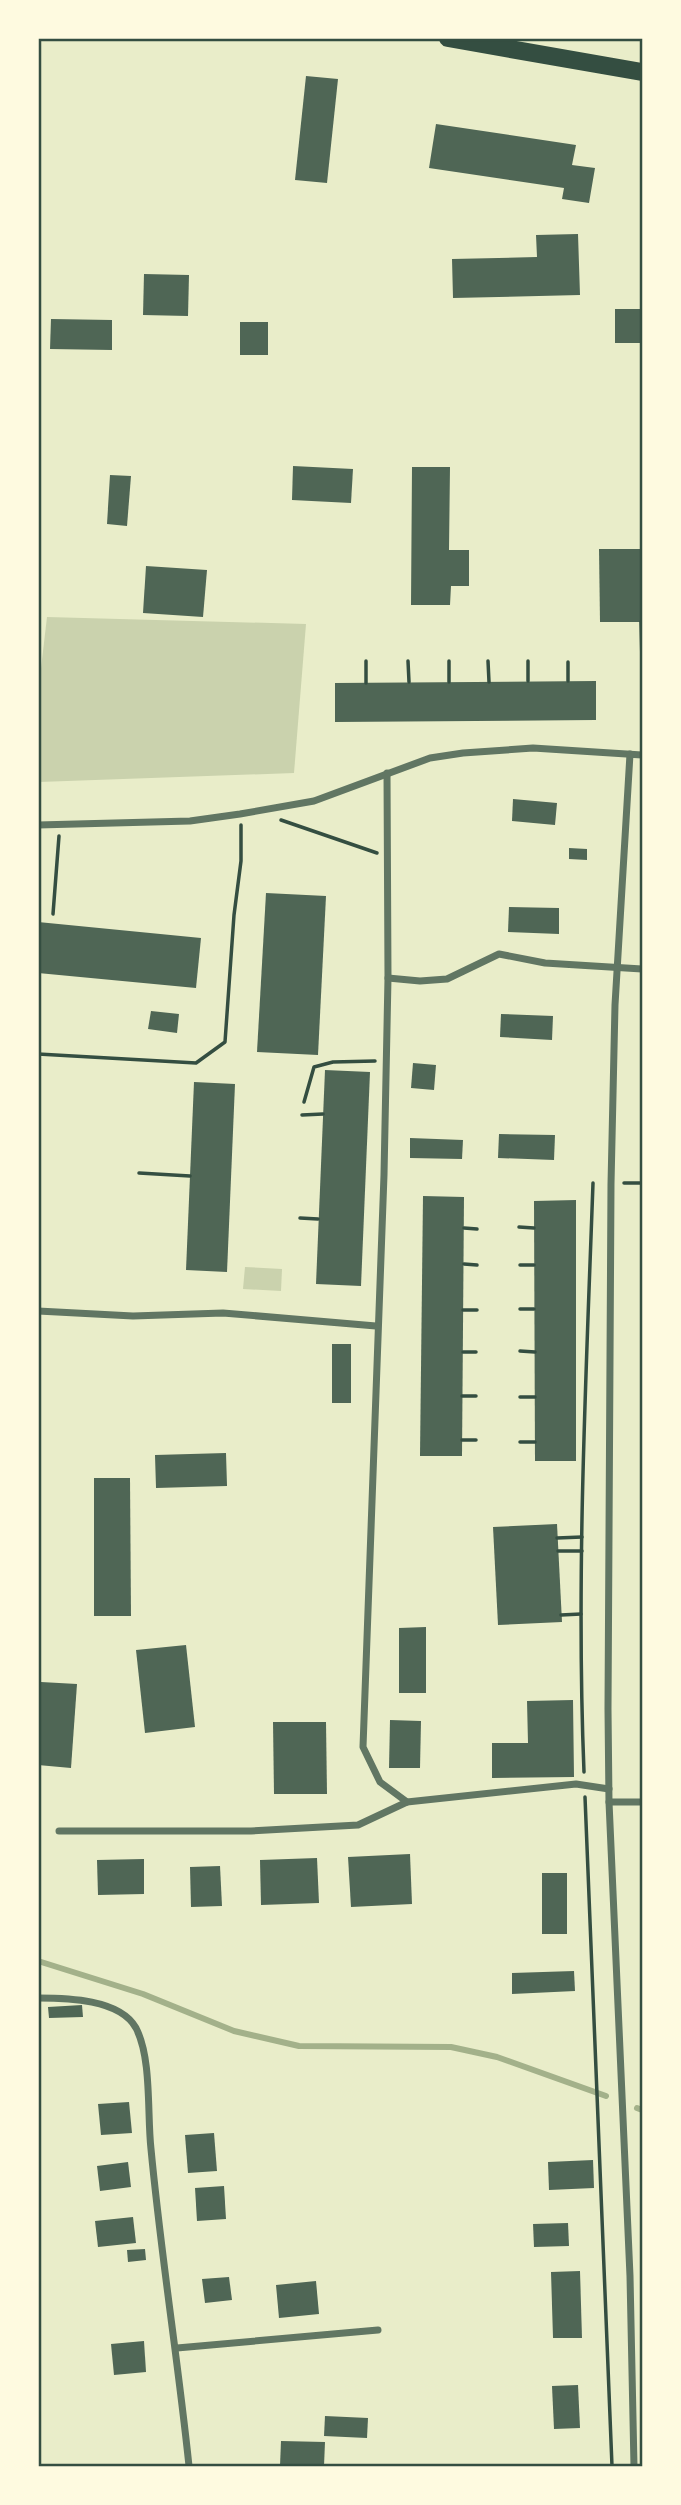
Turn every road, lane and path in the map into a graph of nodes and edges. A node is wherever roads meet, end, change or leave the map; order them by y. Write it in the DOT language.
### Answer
graph roads {
  1 [pos="448,38"];
  2 [pos="642,72"];
  3 [pos="641,622"];
  4 [pos="366,661"];
  5 [pos="408,661"];
  6 [pos="449,661"];
  7 [pos="488,661"];
  8 [pos="528,661"];
  9 [pos="568,662"];
  10 [pos="642,662"];
  11 [pos="528,681"];
  12 [pos="568,681"];
  13 [pos="409,682"];
  14 [pos="449,682"];
  15 [pos="489,682"];
  16 [pos="366,683"];
  17 [pos="629,754"];
  18 [pos="642,755"];
  19 [pos="387,773"];
  20 [pos="253,811"];
  21 [pos="240,814"];
  22 [pos="38,825"];
  23 [pos="60,825"];
  24 [pos="388,857"];
  25 [pos="54,914"];
  26 [pos="618,969"];
  27 [pos="642,969"];
  28 [pos="388,978"];
  29 [pos="38,1054"];
  30 [pos="384,1061"];
  31 [pos="303,1102"];
  32 [pos="323,1114"];
  33 [pos="302,1115"];
  34 [pos="139,1173"];
  35 [pos="190,1176"];
  36 [pos="593,1183"];
  37 [pos="642,1183"];
  38 [pos="611,1184"];
  39 [pos="300,1218"];
  40 [pos="318,1219"];
  41 [pos="519,1227"];
  42 [pos="464,1228"];
  43 [pos="477,1228"];
  44 [pos="534,1228"];
  45 [pos="464,1264"];
  46 [pos="477,1265"];
  47 [pos="520,1265"];
  48 [pos="534,1265"];
  49 [pos="534,1309"];
  50 [pos="463,1310"];
  51 [pos="477,1310"];
  52 [pos="520,1310"];
  53 [pos="38,1311"];
  54 [pos="376,1326"];
  55 [pos="520,1351"];
  56 [pos="463,1352"];
  57 [pos="476,1352"];
  58 [pos="535,1352"];
  59 [pos="462,1396"];
  60 [pos="476,1396"];
  61 [pos="520,1397"];
  62 [pos="535,1397"];
  63 [pos="462,1440"];
  64 [pos="476,1440"];
  65 [pos="520,1442"];
  66 [pos="535,1442"];
  67 [pos="582,1537"];
  68 [pos="557,1538"];
  69 [pos="558,1551"];
  70 [pos="582,1551"];
  71 [pos="581,1614"];
  72 [pos="561,1615"];
  73 [pos="584,1786"];
  74 [pos="608,1788"];
  75 [pos="407,1802"];
  76 [pos="609,1802"];
  77 [pos="642,1802"];
  78 [pos="59,1831"];
  79 [pos="38,1998"];
  80 [pos="378,2330"];
  81 [pos="177,2348"];
  82 [pos="189,2466"];
  83 [pos="612,2466"];
  84 [pos="634,2466"];
  1 -- 2 [label="main road"];
  3 -- 10 [label="path"];
  4 -- 16 [label="path"];
  5 -- 13 [label="path"];
  6 -- 14 [label="path"];
  7 -- 15 [label="path"];
  8 -- 11 [label="path"];
  9 -- 12 [label="path"];
  17 -- 18 [label="street"];
  17 -- 19 [label="street"];
  17 -- 26 [label="street"];
  19 -- 20 [label="street"];
  19 -- 24 [label="street"];
  20 -- 21 [label="street"];
  20 -- 24 [label="path"];
  21 -- 23 [label="street"];
  21 -- 29 [label="path"];
  22 -- 23 [label="street"];
  23 -- 25 [label="path"];
  24 -- 28 [label="street"];
  26 -- 27 [label="street"];
  26 -- 28 [label="street"];
  26 -- 38 [label="street"];
  28 -- 30 [label="street"];
  30 -- 31 [label="path"];
  30 -- 54 [label="street"];
  32 -- 33 [label="path"];
  34 -- 35 [label="path"];
  36 -- 67 [label="path"];
  37 -- 38 [label="path"];
  38 -- 74 [label="street"];
  39 -- 40 [label="path"];
  41 -- 44 [label="path"];
  42 -- 43 [label="path"];
  45 -- 46 [label="path"];
  47 -- 48 [label="path"];
  49 -- 52 [label="path"];
  50 -- 51 [label="path"];
  53 -- 54 [label="street"];
  54 -- 75 [label="street"];
  55 -- 58 [label="path"];
  56 -- 57 [label="path"];
  59 -- 60 [label="path"];
  61 -- 62 [label="path"];
  63 -- 64 [label="path"];
  65 -- 66 [label="path"];
  67 -- 68 [label="path"];
  67 -- 70 [label="path"];
  69 -- 70 [label="path"];
  70 -- 71 [label="path"];
  71 -- 72 [label="path"];
  71 -- 73 [label="path"];
  73 -- 74 [label="street"];
  73 -- 75 [label="street"];
  73 -- 83 [label="path"];
  74 -- 76 [label="street"];
  75 -- 78 [label="street"];
  76 -- 77 [label="street"];
  76 -- 84 [label="street"];
  79 -- 81 [label="street"];
  80 -- 81 [label="street"];
  81 -- 82 [label="street"];
}
